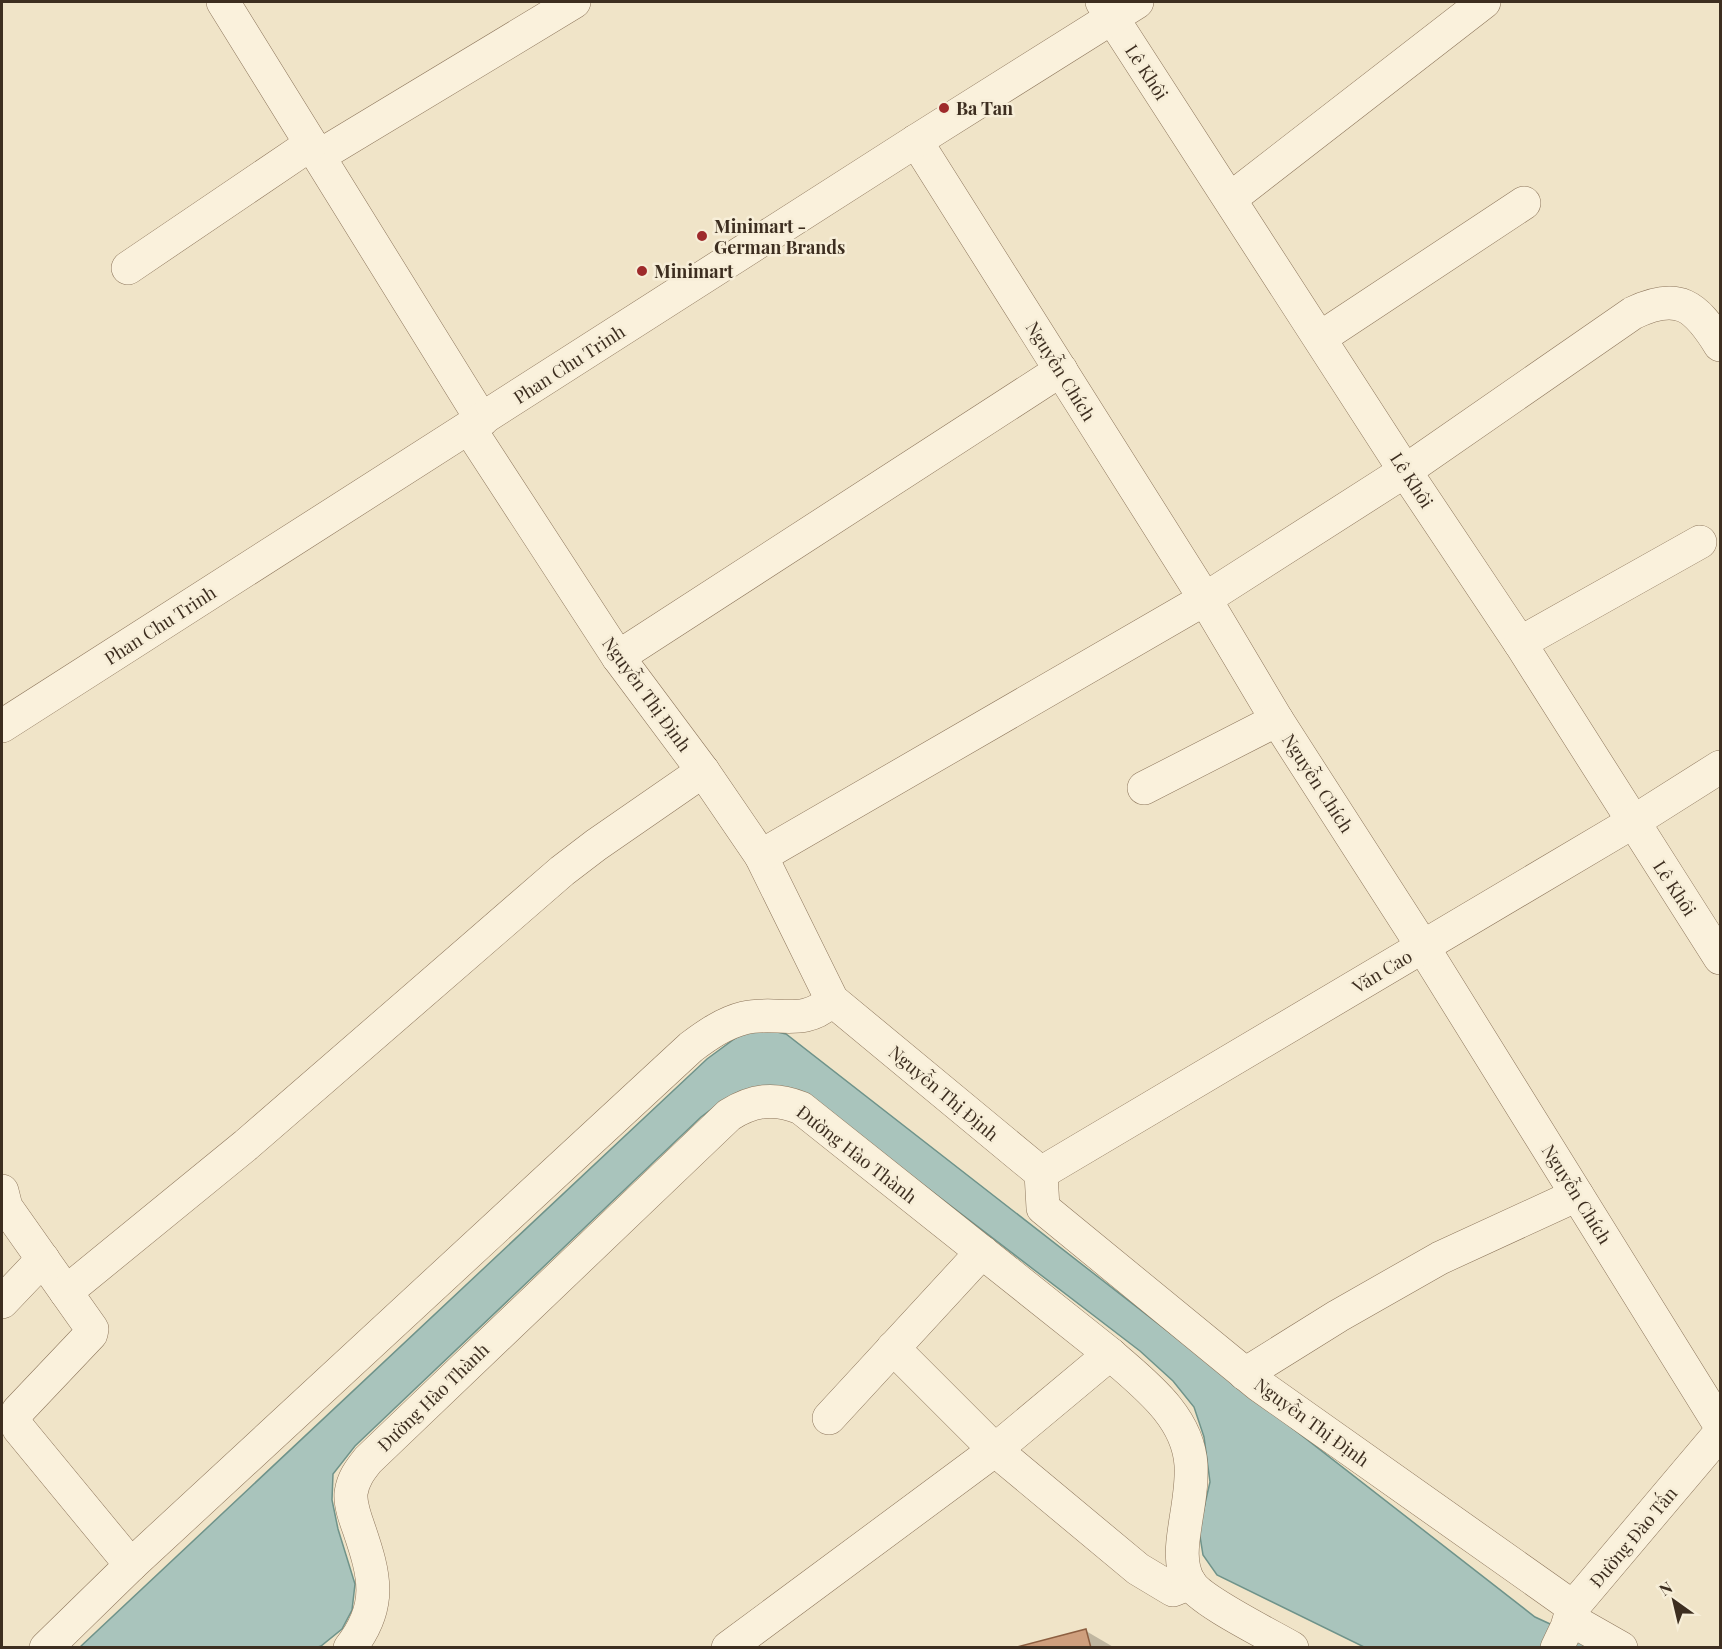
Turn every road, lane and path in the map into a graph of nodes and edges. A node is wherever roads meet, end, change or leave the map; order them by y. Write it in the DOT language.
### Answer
graph roads {
  1 [pos="223,2"];
  2 [pos="574,2"];
  3 [pos="1484,2"];
  4 [pos="1117,7"];
  5 [pos="916,141"];
  6 [pos="315,150"];
  7 [pos="1230,199"];
  8 [pos="1524,203"];
  9 [pos="128,268"];
  10 [pos="1320,338"];
  11 [pos="1720,345"];
  12 [pos="1061,370"];
  13 [pos="475,424"];
  14 [pos="1405,471"];
  15 [pos="1700,542"];
  16 [pos="1205,599"];
  17 [pos="1520,643"];
  18 [pos="618,657"];
  19 [pos="1277,720"];
  20 [pos="2,726"];
  21 [pos="1720,767"];
  22 [pos="703,771"];
  23 [pos="1144,788"];
  24 [pos="1633,822"];
  25 [pos="762,856"];
  26 [pos="1423,947"];
  27 [pos="1720,958"];
  28 [pos="832,1000"];
  29 [pos="1041,1173"];
  30 [pos="2,1191"];
  31 [pos="1577,1195"];
  32 [pos="982,1252"];
  33 [pos="43,1259"];
  34 [pos="66,1292"];
  35 [pos="2,1302"];
  36 [pos="893,1348"];
  37 [pos="1110,1354"];
  38 [pos="1245,1374"];
  39 [pos="829,1418"];
  40 [pos="1720,1425"];
  41 [pos="1720,1433"];
  42 [pos="995,1450"];
  43 [pos="131,1565"];
  44 [pos="1190,1583"];
  45 [pos="1567,1625"];
  46 [pos="46,1647"];
  47 [pos="350,1647"];
  48 [pos="729,1647"];
  49 [pos="1292,1647"];
  50 [pos="1621,1647"];
  1 -- 6 [label="street, Nguyễn Thị Định"];
  2 -- 6 [label="street"];
  3 -- 7 [label="street"];
  4 -- 5 [label="street, Phan Chu Trinh"];
  4 -- 7 [label="street, Lê Khôi"];
  5 -- 12 [label="street, Nguyễn Chích"];
  5 -- 13 [label="street, Phan Chu Trinh"];
  6 -- 9 [label="street"];
  6 -- 13 [label="street, Nguyễn Thị Định"];
  7 -- 10 [label="street, Lê Khôi"];
  8 -- 10 [label="street"];
  10 -- 14 [label="street, Lê Khôi"];
  11 -- 14 [label="street"];
  12 -- 16 [label="street, Nguyễn Chích"];
  12 -- 18 [label="street"];
  13 -- 18 [label="street, Nguyễn Thị Định"];
  13 -- 20 [label="street, Phan Chu Trinh"];
  14 -- 16 [label="street"];
  14 -- 17 [label="street, Lê Khôi"];
  15 -- 17 [label="street"];
  16 -- 19 [label="street, Nguyễn Chích"];
  16 -- 25 [label="street"];
  17 -- 24 [label="street, Lê Khôi"];
  18 -- 22 [label="street, Nguyễn Thị Định"];
  19 -- 23 [label="street"];
  19 -- 26 [label="street, Nguyễn Chích"];
  21 -- 24 [label="street, Văn Cao"];
  22 -- 25 [label="street, Nguyễn Thị Định"];
  22 -- 34 [label="street"];
  24 -- 26 [label="street, Văn Cao"];
  24 -- 27 [label="street, Lê Khôi"];
  25 -- 28 [label="street, Nguyễn Thị Định"];
  26 -- 29 [label="street, Văn Cao"];
  26 -- 31 [label="street, Nguyễn Chích"];
  28 -- 29 [label="street, Nguyễn Thị Định"];
  28 -- 43 [label="street"];
  29 -- 38 [label="street, Nguyễn Thị Định"];
  30 -- 33 [label="street"];
  31 -- 38 [label="street"];
  31 -- 40 [label="street, Nguyễn Chích"];
  32 -- 36 [label="street"];
  32 -- 37 [label="street, Đường Hào Thành"];
  32 -- 47 [label="street, Đường Hào Thành"];
  33 -- 34 [label="street"];
  33 -- 35 [label="street"];
  34 -- 43 [label="street"];
  36 -- 39 [label="street"];
  36 -- 42 [label="street"];
  37 -- 42 [label="street"];
  37 -- 44 [label="street, Đường Hào Thành"];
  38 -- 45 [label="street, Nguyễn Thị Định"];
  41 -- 45 [label="street, Đường Đào Tấn"];
  42 -- 44 [label="street"];
  42 -- 48 [label="street"];
  43 -- 46 [label="street"];
  44 -- 49 [label="street"];
  45 -- 50 [label="street, Nguyễn Thị Định"];
}
